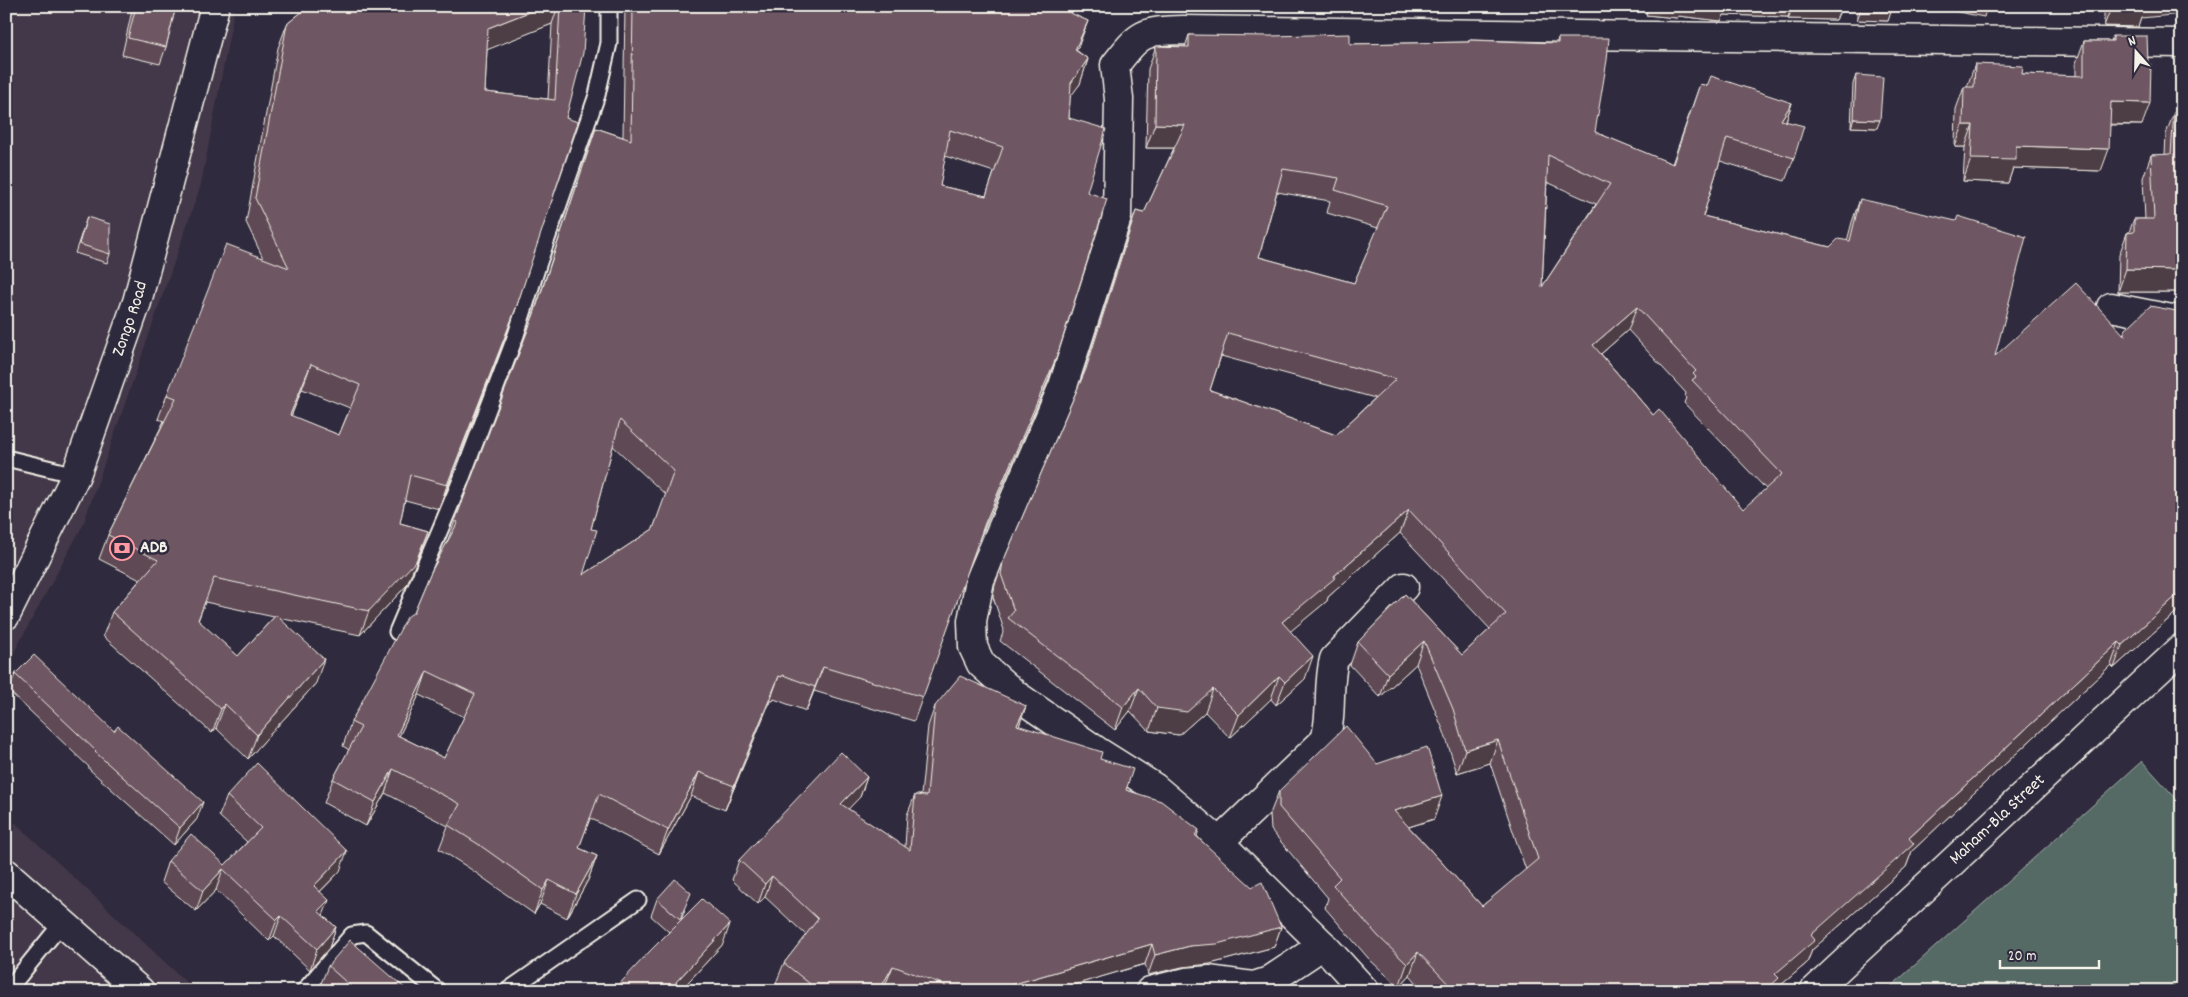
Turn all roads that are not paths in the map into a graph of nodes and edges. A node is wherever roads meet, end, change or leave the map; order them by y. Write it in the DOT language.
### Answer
graph roads {
  1 [pos="215,6"];
  2 [pos="609,6"];
  3 [pos="2182,43"];
  4 [pos="2111,307"];
  5 [pos="2182,321"];
  6 [pos="6,458"];
  7 [pos="76,475"];
  8 [pos="1404,587"];
  9 [pos="6,615"];
  10 [pos="397,632"];
  11 [pos="2182,648"];
  12 [pos="1219,842"];
  13 [pos="6,873"];
  14 [pos="638,900"];
  15 [pos="62,923"];
  16 [pos="1323,945"];
  17 [pos="129,987"];
  18 [pos="7,991"];
  19 [pos="304,991"];
  20 [pos="438,991"];
  21 [pos="506,991"];
  22 [pos="1150,991"];
  23 [pos="1365,991"];
  24 [pos="1814,991"];
  1 -- 7 [label="street, Zongo Road"];
  2 -- 10 [label="lane"];
  3 -- 12 [label="street"];
  4 -- 5 [label="street"];
  6 -- 7 [label="lane"];
  7 -- 9 [label="street, Zongo Road"];
  8 -- 12 [label="street"];
  11 -- 24 [label="street, Maham-Bla Street"];
  12 -- 16 [label="street"];
  13 -- 15 [label="street"];
  14 -- 21 [label="lane"];
  15 -- 17 [label="street"];
  15 -- 18 [label="lane"];
  16 -- 22 [label="street"];
  16 -- 23 [label="street"];
  19 -- 20 [label="lane"];
}
